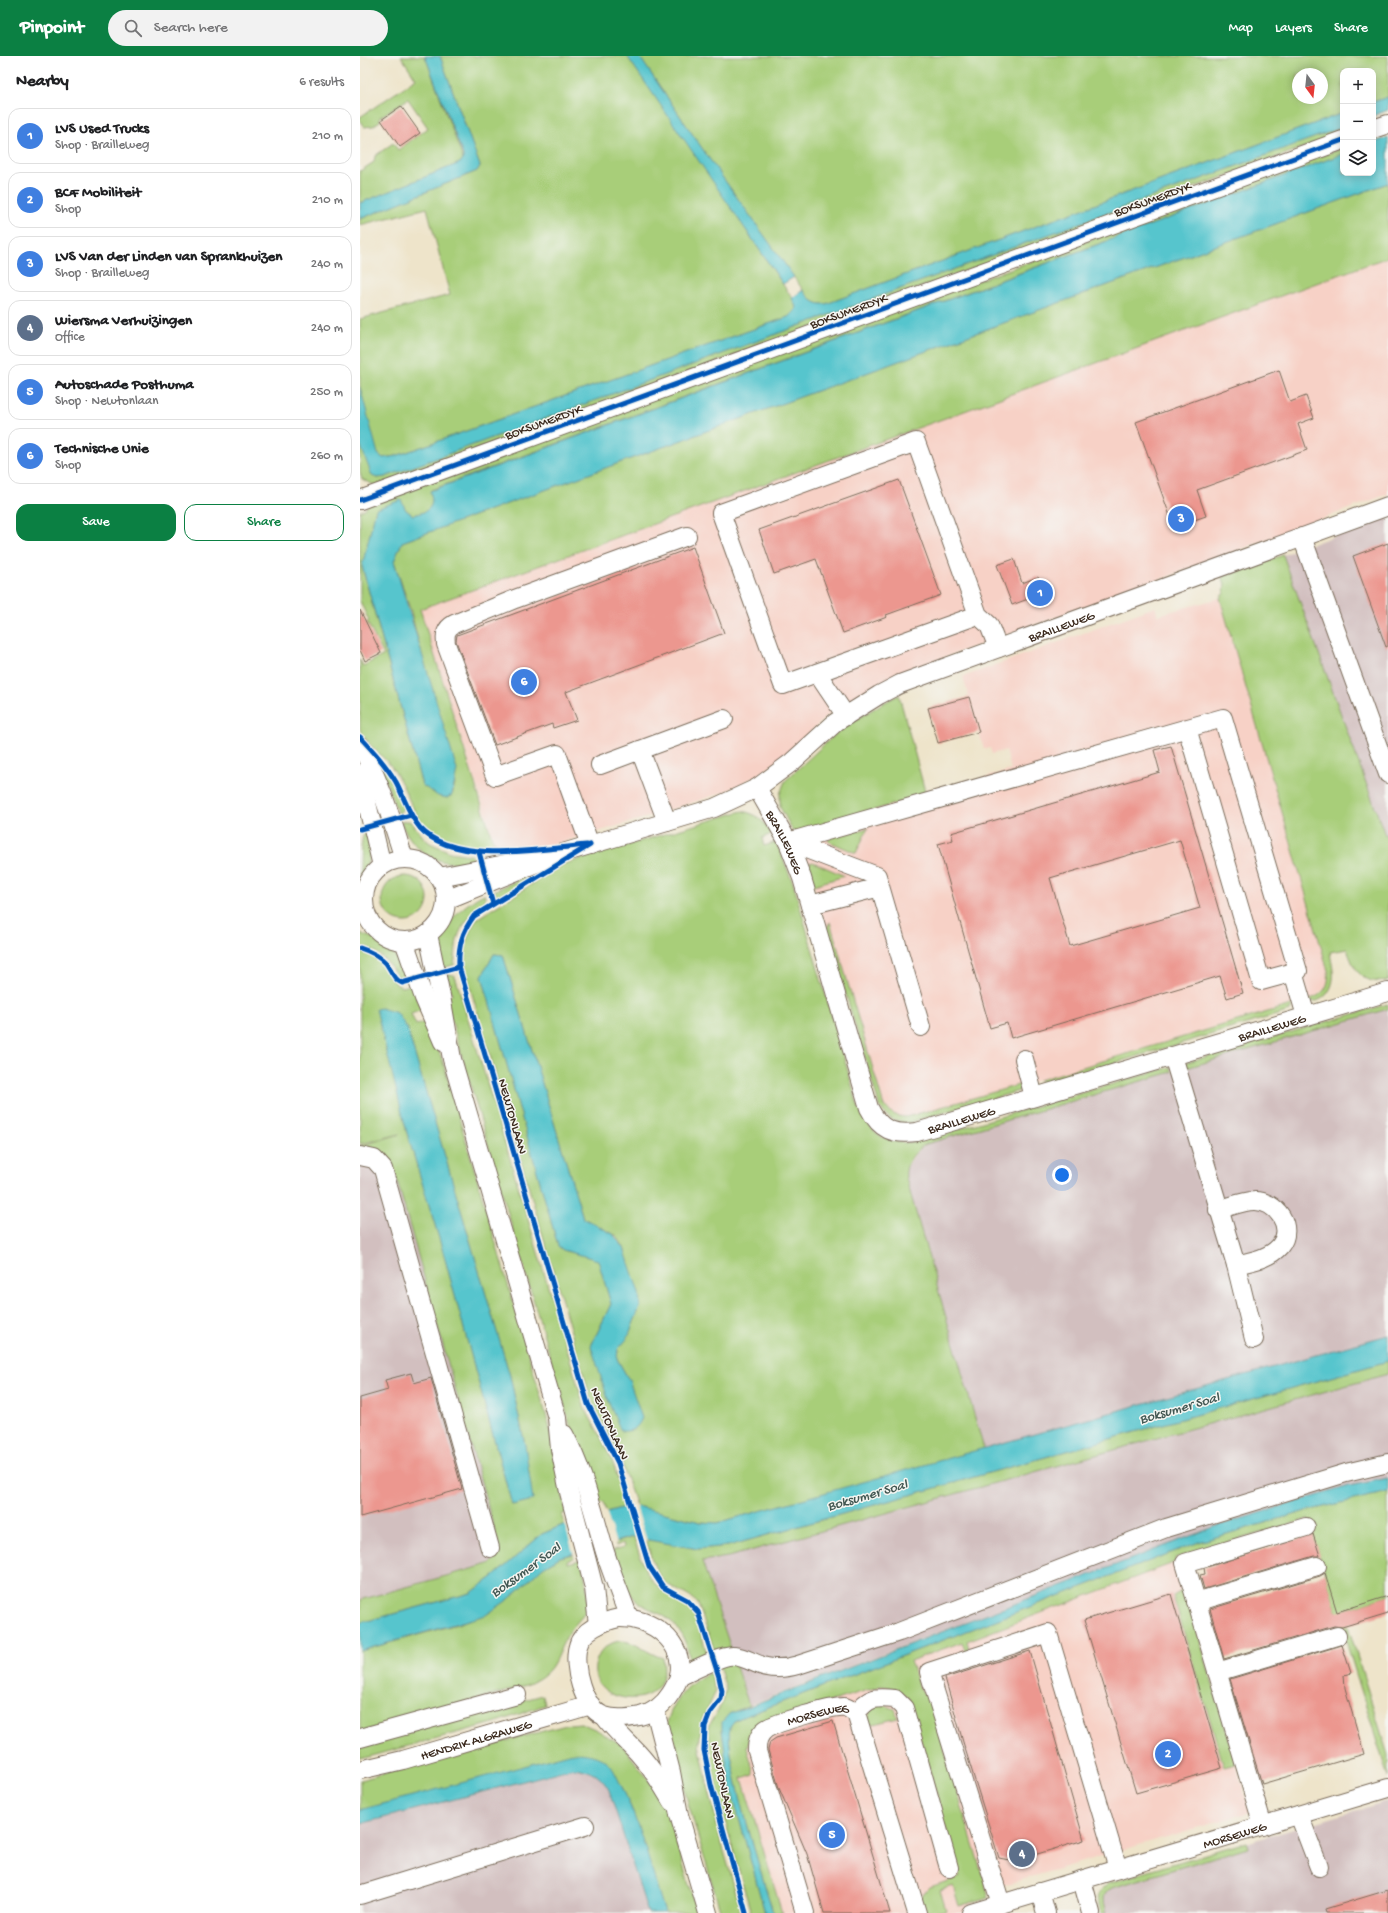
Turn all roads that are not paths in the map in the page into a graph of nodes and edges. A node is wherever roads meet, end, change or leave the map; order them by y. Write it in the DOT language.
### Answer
graph roads {
  1 [pos="1388,124"];
  2 [pos="1376,128"];
  3 [pos="1340,141"];
  4 [pos="360,500"];
  5 [pos="1388,506"];
  6 [pos="687,536"];
  7 [pos="1302,537"];
  8 [pos="978,615"];
  9 [pos="998,648"];
  10 [pos="817,673"];
  11 [pos="846,716"];
  12 [pos="724,719"];
  13 [pos="1187,728"];
  14 [pos="360,744"];
  15 [pos="640,750"];
  16 [pos="600,764"];
  17 [pos="360,774"];
  18 [pos="1388,774"];
  19 [pos="757,788"];
  20 [pos="667,822"];
  21 [pos="788,842"];
  22 [pos="590,845"];
  23 [pos="556,855"];
  24 [pos="404,859"];
  25 [pos="382,866"];
  26 [pos="439,877"];
  27 [pos="880,887"];
  28 [pos="362,898"];
  29 [pos="446,900"];
  30 [pos="810,906"];
  31 [pos="365,922"];
  32 [pos="428,934"];
  33 [pos="404,941"];
  34 [pos="1293,972"];
  35 [pos="1388,992"];
  36 [pos="1306,1016"];
  37 [pos="921,1027"];
  38 [pos="1173,1056"];
  39 [pos="452,1059"];
  40 [pos="1024,1059"];
  41 [pos="1034,1096"];
  42 [pos="360,1156"];
  43 [pos="1218,1210"];
  44 [pos="1236,1265"];
  45 [pos="1254,1339"];
  46 [pos="556,1418"];
  47 [pos="1388,1463"];
  48 [pos="1306,1527"];
  49 [pos="490,1548"];
  50 [pos="1317,1566"];
  51 [pos="1196,1602"];
  52 [pos="629,1618"];
  53 [pos="598,1625"];
  54 [pos="1337,1636"];
  55 [pos="1217,1672"];
  56 [pos="679,1677"];
  57 [pos="517,1695"];
  58 [pos="597,1710"];
  59 [pos="656,1710"];
  60 [pos="856,1713"];
  61 [pos="360,1738"];
  62 [pos="360,1770"];
  63 [pos="1388,1788"];
  64 [pos="679,1815"];
  65 [pos="1299,1815"];
  66 [pos="586,1826"];
  67 [pos="1263,1826"];
  68 [pos="1320,1867"];
  69 [pos="949,1868"];
  70 [pos="1118,1869"];
  71 [pos="1082,1880"];
  72 [pos="1040,1892"];
  73 [pos="360,1895"];
  74 [pos="1001,1904"];
  75 [pos="708,1913"];
  76 [pos="805,1913"];
  77 [pos="917,1913"];
  78 [pos="971,1913"];
  79 [pos="1046,1913"];
  80 [pos="1091,1913"];
  1 -- 2 [label="street"];
  3 -- 4 [label="street, BOKSUMERDYK"];
  5 -- 7 [label="street, BRAILLEWEG"];
  6 -- 22 [label="street"];
  7 -- 9 [label="street, BRAILLEWEG"];
  7 -- 18 [label="street"];
  8 -- 9 [label="street"];
  8 -- 10 [label="street"];
  8 -- 10 [label="street"];
  9 -- 11 [label="street, BRAILLEWEG"];
  10 -- 11 [label="street"];
  11 -- 19 [label="street, BRAILLEWEG"];
  12 -- 15 [label="street"];
  13 -- 21 [label="street"];
  13 -- 34 [label="street"];
  13 -- 34 [label="street"];
  14 -- 24 [label="street"];
  15 -- 16 [label="street"];
  15 -- 20 [label="street"];
  17 -- 25 [label="street"];
  19 -- 20 [label="street, BRAILLEWEG"];
  19 -- 21 [label="street, BRAILLEWEG"];
  20 -- 22 [label="street, BRAILLEWEG"];
  21 -- 27 [label="street"];
  21 -- 30 [label="street, BRAILLEWEG"];
  22 -- 23 [label="street, BRAILLEWEG"];
  23 -- 26 [label="street, BRAILLEWEG"];
  23 -- 29 [label="street, BRAILLEWEG"];
  24 -- 25 [label="street"];
  24 -- 26 [label="street"];
  25 -- 28 [label="street"];
  26 -- 29 [label="street"];
  27 -- 30 [label="street"];
  27 -- 37 [label="street"];
  28 -- 31 [label="street"];
  29 -- 32 [label="street"];
  30 -- 41 [label="street, BRAILLEWEG"];
  31 -- 33 [label="street"];
  32 -- 33 [label="street"];
  32 -- 39 [label="street"];
  33 -- 39 [label="street"];
  34 -- 36 [label="street"];
  35 -- 36 [label="street, BRAILLEWEG"];
  36 -- 38 [label="street, BRAILLEWEG"];
  38 -- 41 [label="street, BRAILLEWEG"];
  38 -- 43 [label="street"];
  39 -- 46 [label="street"];
  40 -- 41 [label="street"];
  42 -- 49 [label="street"];
  43 -- 44 [label="street"];
  43 -- 44 [label="street"];
  44 -- 45 [label="street"];
  46 -- 52 [label="street"];
  46 -- 53 [label="street"];
  47 -- 56 [label="street"];
  48 -- 51 [label="street"];
  50 -- 51 [label="street"];
  51 -- 55 [label="street"];
  52 -- 53 [label="street"];
  52 -- 56 [label="street"];
  53 -- 58 [label="street"];
  54 -- 55 [label="street"];
  55 -- 67 [label="street"];
  56 -- 59 [label="street"];
  57 -- 61 [label="street"];
  58 -- 59 [label="street"];
  58 -- 62 [label="street, HENDRIK ALGRAWEG"];
  58 -- 64 [label="street"];
  59 -- 64 [label="street"];
  60 -- 69 [label="street"];
  60 -- 76 [label="street, MORSEWEG"];
  60 -- 77 [label="street, MORSEWEG"];
  63 -- 65 [label="street, MORSEWEG"];
  64 -- 75 [label="street"];
  65 -- 67 [label="street, MORSEWEG"];
  65 -- 68 [label="street"];
  66 -- 73 [label="street"];
  67 -- 70 [label="street, MORSEWEG"];
  70 -- 71 [label="street, MORSEWEG"];
  70 -- 74 [label="street"];
  71 -- 72 [label="street, MORSEWEG"];
  71 -- 80 [label="street"];
  72 -- 74 [label="street, MORSEWEG"];
  72 -- 79 [label="street"];
  74 -- 78 [label="street, MORSEWEG"];
}
